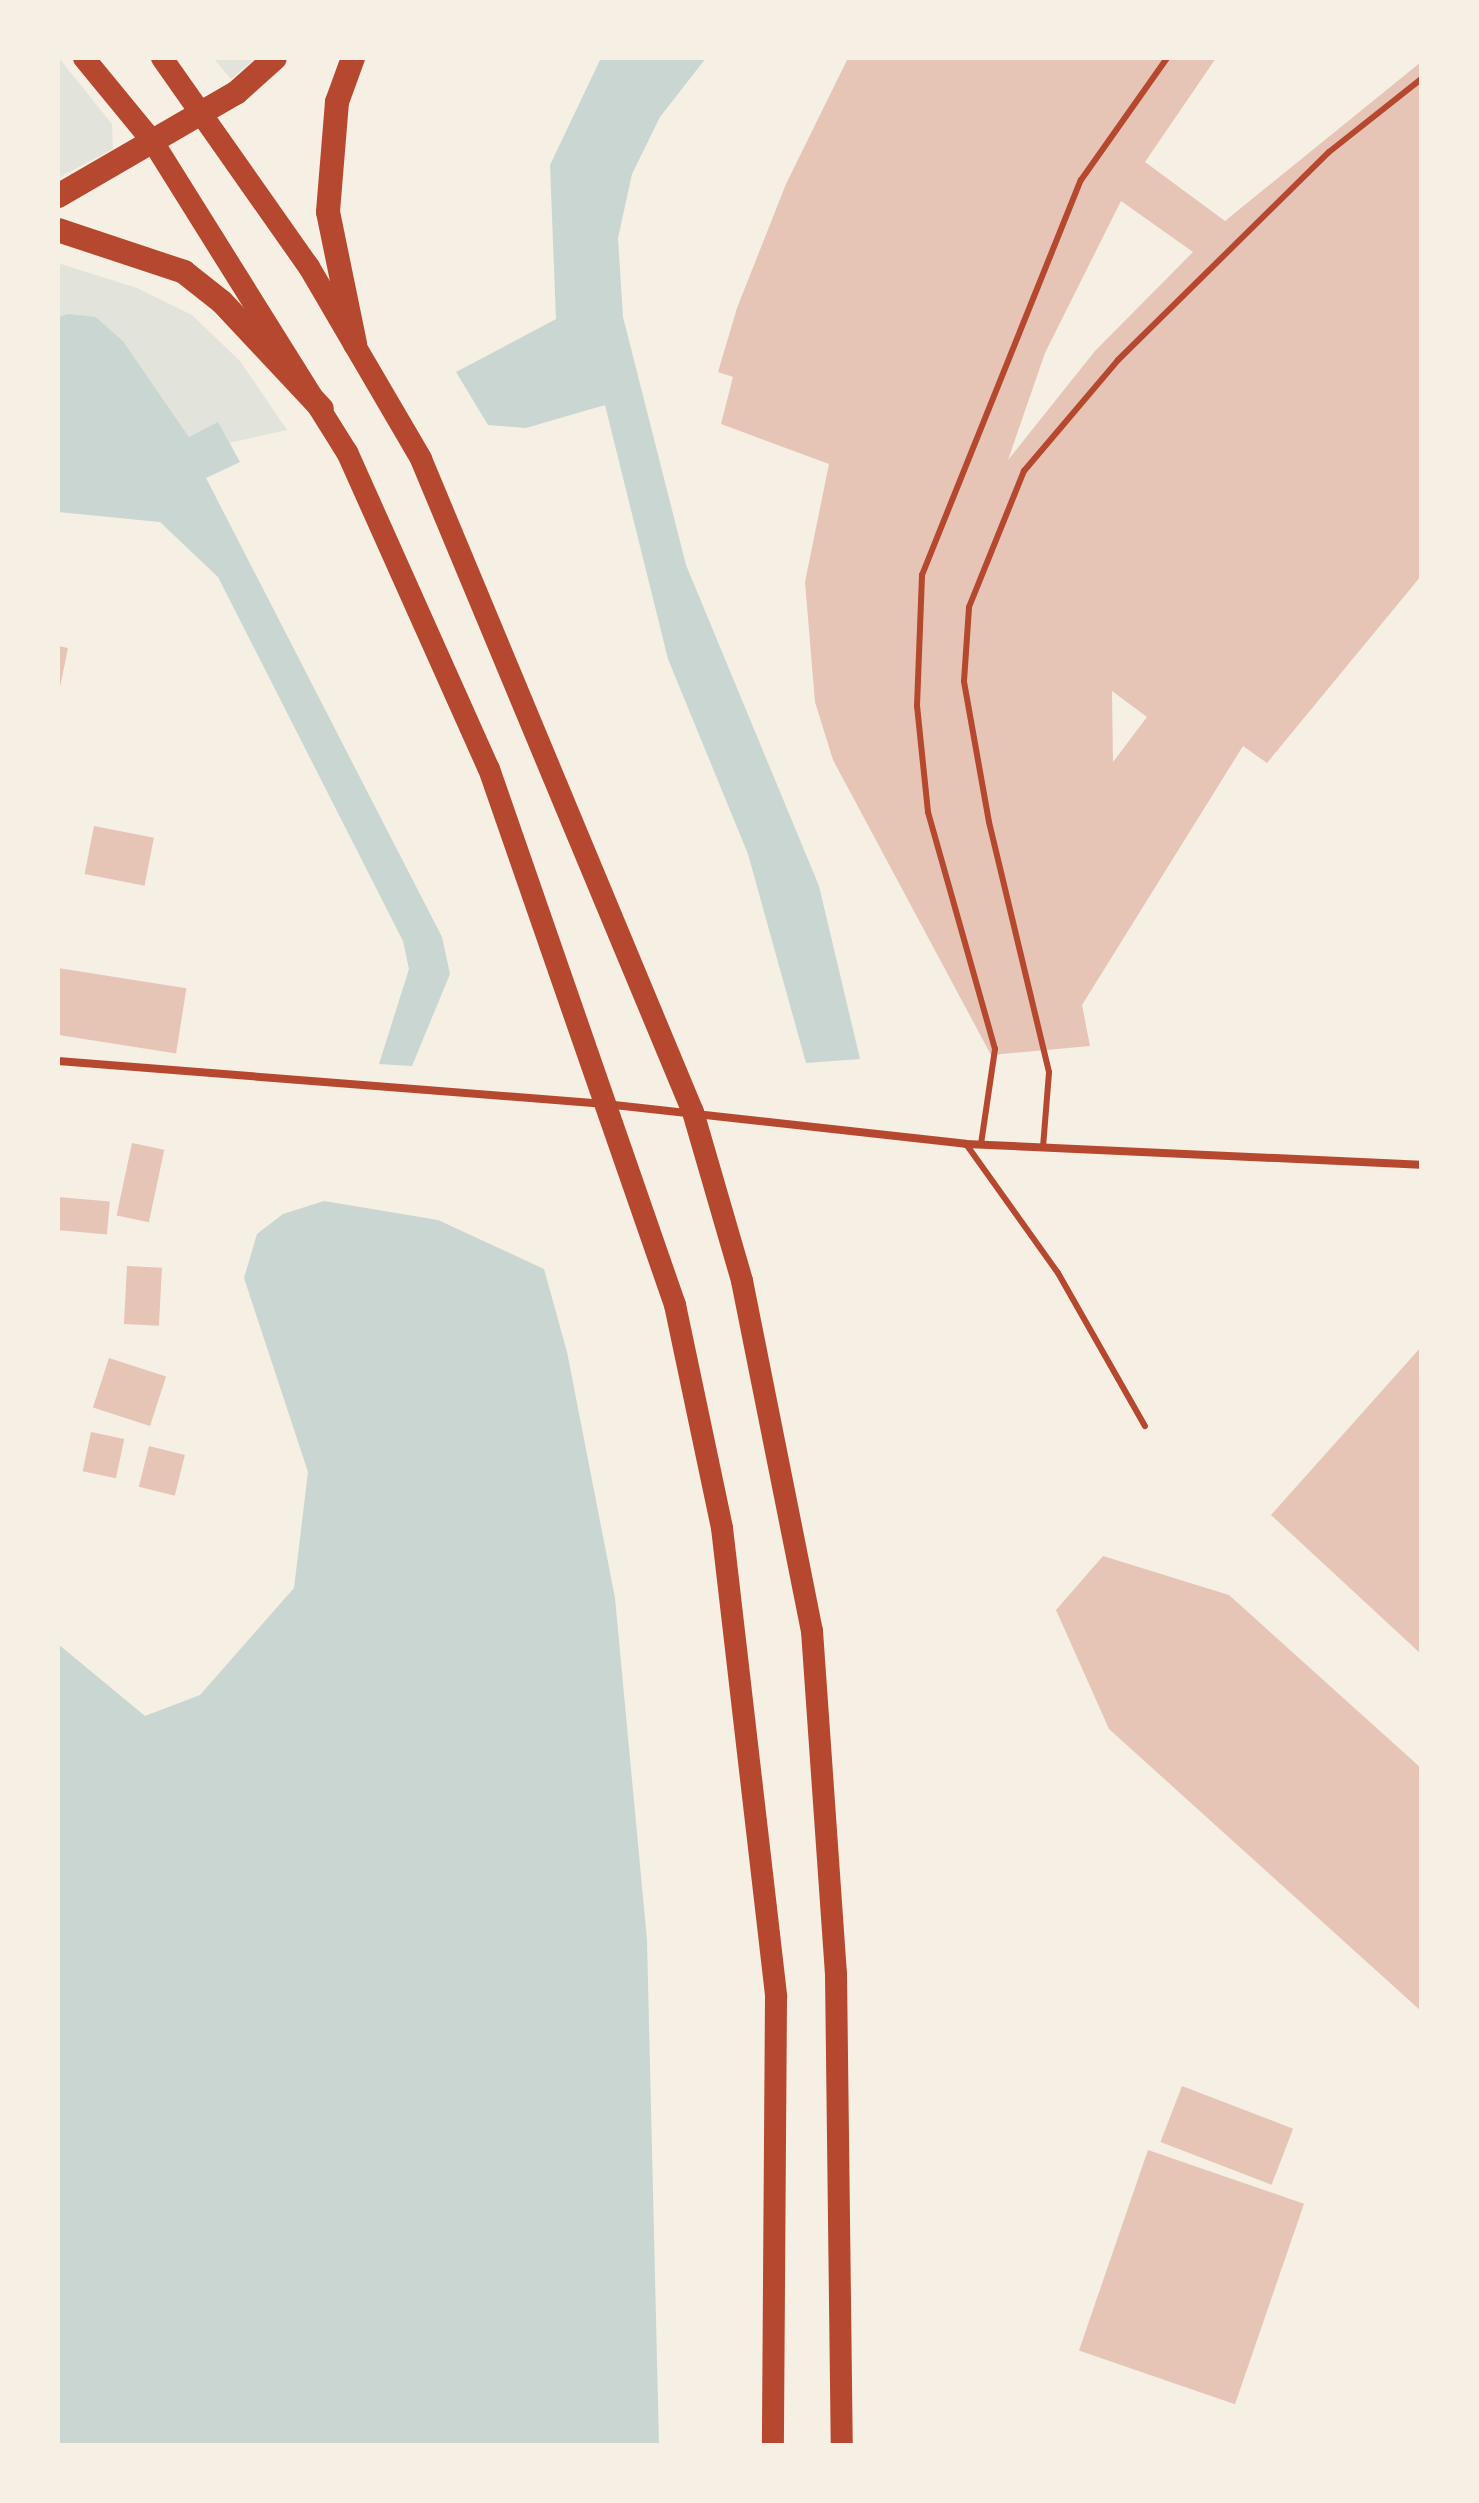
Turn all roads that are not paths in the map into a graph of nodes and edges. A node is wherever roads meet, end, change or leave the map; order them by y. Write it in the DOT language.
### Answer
graph roads {
  1 [pos="84,58"];
  2 [pos="162,58"];
  3 [pos="275,58"];
  4 [pos="353,58"];
  5 [pos="1167,58"];
  6 [pos="1421,79"];
  7 [pos="204,110"];
  8 [pos="153,142"];
  9 [pos="58,196"];
  10 [pos="58,230"];
  11 [pos="355,344"];
  12 [pos="322,409"];
  13 [pos="58,1061"];
  14 [pos="605,1104"];
  15 [pos="693,1112"];
  16 [pos="966,1144"];
  17 [pos="981,1144"];
  18 [pos="1043,1147"];
  19 [pos="1421,1165"];
  20 [pos="1145,1426"];
  21 [pos="773,2445"];
  22 [pos="842,2445"];
  1 -- 8 [label="highway"];
  2 -- 7 [label="highway"];
  3 -- 7 [label="highway"];
  4 -- 11 [label="highway"];
  5 -- 17 [label="lane"];
  6 -- 18 [label="lane"];
  7 -- 8 [label="highway"];
  7 -- 11 [label="highway"];
  8 -- 9 [label="highway"];
  8 -- 12 [label="highway"];
  10 -- 12 [label="highway"];
  11 -- 15 [label="highway"];
  12 -- 14 [label="highway"];
  13 -- 14 [label="street"];
  14 -- 15 [label="street"];
  14 -- 21 [label="highway"];
  15 -- 16 [label="street"];
  15 -- 22 [label="highway"];
  16 -- 17 [label="street"];
  16 -- 20 [label="lane"];
  17 -- 18 [label="street"];
  18 -- 19 [label="street"];
}
